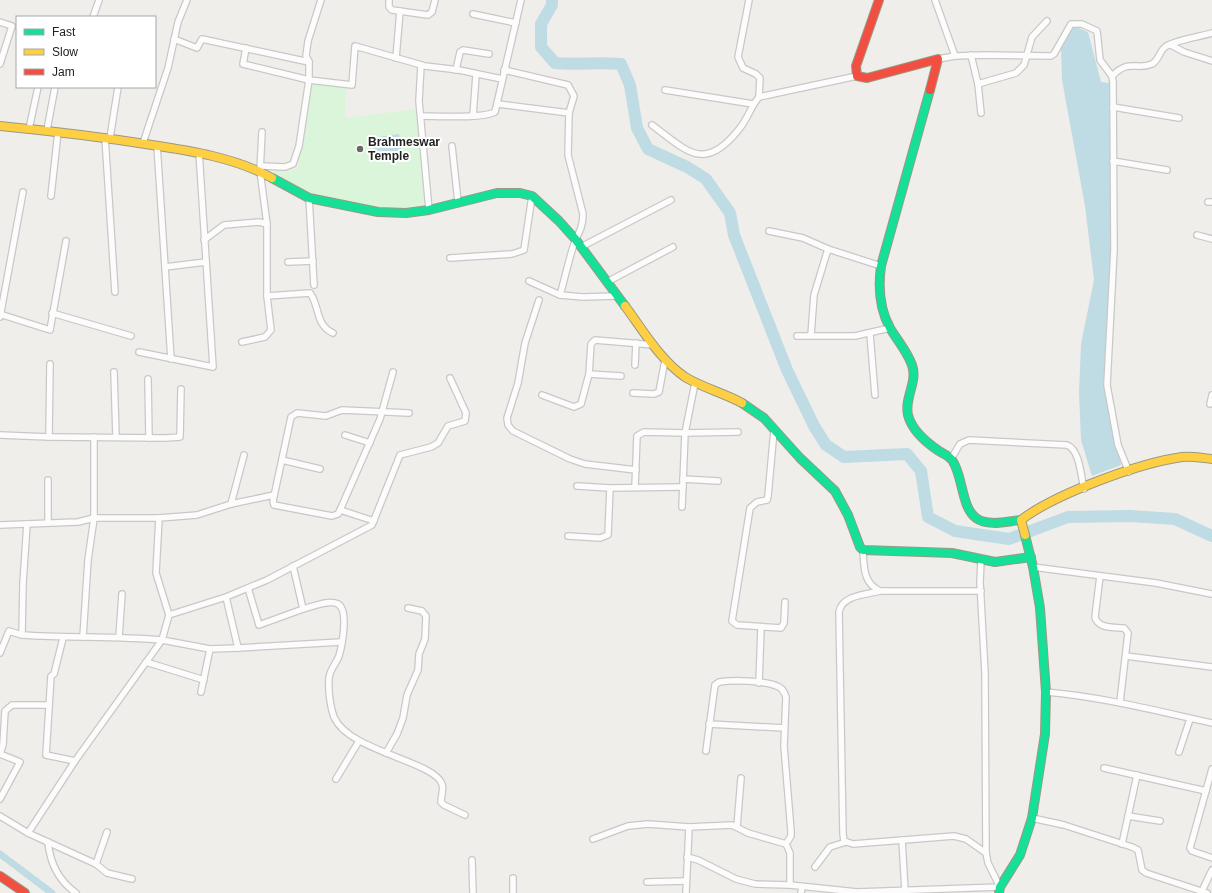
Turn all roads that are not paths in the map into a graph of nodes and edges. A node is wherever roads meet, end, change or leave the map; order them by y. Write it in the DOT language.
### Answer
graph roads {
  1 [pos="99,0"];
  2 [pos="187,0"];
  3 [pos="321,0"];
  4 [pos="389,0"];
  5 [pos="435,0"];
  6 [pos="521,0"];
  7 [pos="749,0"];
  8 [pos="879,0"];
  9 [pos="935,0"];
  10 [pos="400,11"];
  11 [pos="473,14"];
  12 [pos="93,16"];
  13 [pos="1047,21"];
  14 [pos="0,22"];
  15 [pos="516,23"];
  16 [pos="1212,33"];
  17 [pos="174,39"];
  18 [pos="1171,45"];
  19 [pos="246,48"];
  20 [pos="489,54"];
  21 [pos="971,55"];
  22 [pos="955,56"];
  23 [pos="1025,57"];
  24 [pos="396,58"];
  25 [pos="938,59"];
  26 [pos="1212,61"];
  27 [pos="309,62"];
  28 [pos="0,64"];
  29 [pos="420,65"];
  30 [pos="456,70"];
  31 [pos="504,70"];
  32 [pos="476,74"];
  33 [pos="857,76"];
  34 [pos="1112,76"];
  35 [pos="502,79"];
  36 [pos="309,80"];
  37 [pos="978,84"];
  38 [pos="38,88"];
  39 [pos="55,88"];
  40 [pos="118,88"];
  41 [pos="665,90"];
  42 [pos="759,97"];
  43 [pos="498,104"];
  44 [pos="753,104"];
  45 [pos="1113,106"];
  46 [pos="569,113"];
  47 [pos="981,113"];
  48 [pos="420,116"];
  49 [pos="473,116"];
  50 [pos="1178,118"];
  51 [pos="652,125"];
  52 [pos="0,126"];
  53 [pos="29,129"];
  54 [pos="47,130"];
  55 [pos="58,132"];
  56 [pos="262,132"];
  57 [pos="107,137"];
  58 [pos="143,143"];
  59 [pos="158,145"];
  60 [pos="452,146"];
  61 [pos="199,152"];
  62 [pos="1113,161"];
  63 [pos="261,169"];
  64 [pos="1167,170"];
  65 [pos="23,192"];
  66 [pos="51,196"];
  67 [pos="532,196"];
  68 [pos="310,198"];
  69 [pos="671,200"];
  70 [pos="458,202"];
  71 [pos="429,210"];
  72 [pos="267,224"];
  73 [pos="769,231"];
  74 [pos="1197,235"];
  75 [pos="1212,239"];
  76 [pos="204,240"];
  77 [pos="66,241"];
  78 [pos="578,244"];
  79 [pos="673,247"];
  80 [pos="828,249"];
  81 [pos="450,258"];
  82 [pos="313,261"];
  83 [pos="206,262"];
  84 [pos="288,262"];
  85 [pos="881,266"];
  86 [pos="165,267"];
  87 [pos="529,281"];
  88 [pos="607,282"];
  89 [pos="314,285"];
  90 [pos="115,292"];
  91 [pos="560,295"];
  92 [pos="267,296"];
  93 [pos="617,296"];
  94 [pos="540,300"];
  95 [pos="52,313"];
  96 [pos="0,316"];
  97 [pos="890,328"];
  98 [pos="334,333"];
  99 [pos="870,334"];
  100 [pos="811,335"];
  101 [pos="131,336"];
  102 [pos="797,336"];
  103 [pos="242,342"];
  104 [pos="636,343"];
  105 [pos="654,345"];
  106 [pos="139,352"];
  107 [pos="171,359"];
  108 [pos="665,360"];
  109 [pos="50,364"];
  110 [pos="635,365"];
  111 [pos="114,372"];
  112 [pos="393,372"];
  113 [pos="589,374"];
  114 [pos="621,376"];
  115 [pos="450,378"];
  116 [pos="148,379"];
  117 [pos="695,383"];
  118 [pos="181,390"];
  119 [pos="633,393"];
  120 [pos="542,395"];
  121 [pos="875,395"];
  122 [pos="1212,395"];
  123 [pos="1210,404"];
  124 [pos="382,411"];
  125 [pos="409,413"];
  126 [pos="774,430"];
  127 [pos="738,432"];
  128 [pos="685,433"];
  129 [pos="0,435"];
  130 [pos="345,435"];
  131 [pos="49,437"];
  132 [pos="94,437"];
  133 [pos="116,437"];
  134 [pos="149,438"];
  135 [pos="370,443"];
  136 [pos="244,455"];
  137 [pos="951,459"];
  138 [pos="1212,459"];
  139 [pos="282,460"];
  140 [pos="320,469"];
  141 [pos="636,470"];
  142 [pos="1126,473"];
  143 [pos="683,479"];
  144 [pos="48,480"];
  145 [pos="718,481"];
  146 [pos="577,486"];
  147 [pos="635,486"];
  148 [pos="683,487"];
  149 [pos="610,488"];
  150 [pos="1087,488"];
  151 [pos="274,494"];
  152 [pos="231,504"];
  153 [pos="682,507"];
  154 [pos="340,510"];
  155 [pos="94,518"];
  156 [pos="158,518"];
  157 [pos="374,521"];
  158 [pos="1021,522"];
  159 [pos="48,523"];
  160 [pos="28,524"];
  161 [pos="0,525"];
  162 [pos="568,536"];
  163 [pos="863,550"];
  164 [pos="1031,558"];
  165 [pos="981,560"];
  166 [pos="293,566"];
  167 [pos="1033,567"];
  168 [pos="1100,576"];
  169 [pos="248,588"];
  170 [pos="880,591"];
  171 [pos="981,591"];
  172 [pos="122,594"];
  173 [pos="1212,594"];
  174 [pos="226,597"];
  175 [pos="785,602"];
  176 [pos="408,608"];
  177 [pos="303,609"];
  178 [pos="168,615"];
  179 [pos="761,628"];
  180 [pos="22,635"];
  181 [pos="119,637"];
  182 [pos="63,638"];
  183 [pos="83,638"];
  184 [pos="162,640"];
  185 [pos="341,642"];
  186 [pos="238,648"];
  187 [pos="210,649"];
  188 [pos="0,654"];
  189 [pos="1126,656"];
  190 [pos="146,662"];
  191 [pos="1212,667"];
  192 [pos="204,680"];
  193 [pos="759,683"];
  194 [pos="201,692"];
  195 [pos="1046,692"];
  196 [pos="1120,702"];
  197 [pos="49,705"];
  198 [pos="1190,719"];
  199 [pos="1212,723"];
  200 [pos="709,724"];
  201 [pos="784,728"];
  202 [pos="359,740"];
  203 [pos="706,751"];
  204 [pos="1179,752"];
  205 [pos="386,753"];
  206 [pos="0,754"];
  207 [pos="75,761"];
  208 [pos="1104,768"];
  209 [pos="1212,769"];
  210 [pos="1137,775"];
  211 [pos="741,778"];
  212 [pos="336,779"];
  213 [pos="1206,791"];
  214 [pos="0,799"];
  215 [pos="465,815"];
  216 [pos="0,816"];
  217 [pos="1128,816"];
  218 [pos="1032,818"];
  219 [pos="1160,821"];
  220 [pos="737,826"];
  221 [pos="689,827"];
  222 [pos="107,832"];
  223 [pos="28,833"];
  224 [pos="594,839"];
  225 [pos="902,840"];
  226 [pos="48,842"];
  227 [pos="846,842"];
  228 [pos="786,844"];
  229 [pos="1122,844"];
  230 [pos="986,853"];
  231 [pos="687,856"];
  232 [pos="1212,858"];
  233 [pos="472,860"];
  234 [pos="96,864"];
  235 [pos="815,867"];
  236 [pos="1212,870"];
  237 [pos="0,876"];
  238 [pos="513,878"];
  239 [pos="132,879"];
  240 [pos="686,881"];
  241 [pos="647,882"];
  242 [pos="790,885"];
  243 [pos="801,890"];
  244 [pos="1000,890"];
  245 [pos="905,891"];
  246 [pos="926,891"];
  247 [pos="1204,892"];
  248 [pos="25,893"];
  249 [pos="76,893"];
  250 [pos="473,893"];
  251 [pos="513,893"];
  252 [pos="686,893"];
  1 -- 12 [label="street"];
  2 -- 17 [label="street"];
  3 -- 27 [label="street"];
  4 -- 10 [label="street"];
  5 -- 10 [label="street"];
  6 -- 15 [label="street"];
  7 -- 42 [label="street"];
  8 -- 33 [label="street"];
  9 -- 22 [label="street"];
  10 -- 24 [label="street"];
  11 -- 15 [label="street"];
  13 -- 23 [label="street"];
  14 -- 28 [label="street"];
  15 -- 31 [label="street"];
  16 -- 18 [label="street"];
  17 -- 19 [label="street"];
  17 -- 58 [label="street"];
  18 -- 26 [label="street"];
  18 -- 34 [label="street"];
  19 -- 27 [label="street"];
  19 -- 36 [label="street"];
  20 -- 30 [label="street"];
  21 -- 22 [label="street"];
  21 -- 23 [label="street"];
  21 -- 37 [label="street"];
  22 -- 25 [label="street"];
  23 -- 34 [label="street"];
  23 -- 37 [label="street"];
  24 -- 29 [label="street"];
  24 -- 36 [label="street"];
  25 -- 33 [label="street"];
  25 -- 85 [label="street"];
  27 -- 36 [label="street"];
  29 -- 30 [label="street"];
  29 -- 48 [label="street"];
  30 -- 32 [label="street"];
  31 -- 35 [label="street"];
  31 -- 46 [label="street"];
  32 -- 35 [label="street"];
  32 -- 49 [label="street"];
  33 -- 42 [label="street"];
  34 -- 45 [label="street"];
  35 -- 43 [label="street"];
  36 -- 63 [label="street"];
  37 -- 47 [label="street"];
  38 -- 53 [label="street"];
  39 -- 54 [label="street"];
  40 -- 57 [label="street"];
  41 -- 44 [label="street"];
  42 -- 44 [label="street"];
  43 -- 46 [label="street"];
  43 -- 49 [label="street"];
  44 -- 51 [label="street"];
  45 -- 50 [label="street"];
  45 -- 62 [label="street"];
  46 -- 78 [label="street"];
  48 -- 49 [label="street"];
  48 -- 71 [label="street"];
  52 -- 53 [label="street"];
  53 -- 54 [label="street"];
  54 -- 55 [label="street"];
  55 -- 57 [label="street"];
  55 -- 66 [label="street"];
  56 -- 63 [label="street"];
  57 -- 58 [label="street"];
  57 -- 90 [label="street"];
  58 -- 59 [label="street"];
  59 -- 61 [label="street"];
  59 -- 86 [label="street"];
  60 -- 70 [label="street"];
  61 -- 63 [label="street"];
  61 -- 76 [label="street"];
  62 -- 64 [label="street"];
  62 -- 142 [label="street"];
  63 -- 68 [label="street"];
  63 -- 72 [label="street"];
  65 -- 96 [label="street"];
  67 -- 70 [label="street"];
  67 -- 78 [label="street"];
  67 -- 81 [label="street"];
  68 -- 71 [label="street"];
  68 -- 82 [label="street"];
  69 -- 78 [label="street"];
  70 -- 71 [label="street"];
  72 -- 76 [label="street"];
  72 -- 92 [label="street"];
  73 -- 80 [label="street"];
  74 -- 75 [label="street"];
  76 -- 83 [label="street"];
  77 -- 95 [label="street"];
  78 -- 88 [label="street"];
  78 -- 91 [label="street"];
  79 -- 88 [label="street"];
  80 -- 85 [label="street"];
  80 -- 100 [label="street"];
  82 -- 84 [label="street"];
  82 -- 89 [label="street"];
  83 -- 86 [label="street"];
  83 -- 107 [label="street"];
  85 -- 97 [label="street"];
  86 -- 107 [label="street"];
  87 -- 91 [label="street"];
  88 -- 93 [label="street"];
  91 -- 93 [label="street"];
  92 -- 98 [label="street"];
  92 -- 103 [label="street"];
  93 -- 105 [label="street"];
  94 -- 141 [label="street"];
  95 -- 96 [label="street"];
  95 -- 101 [label="street"];
  97 -- 99 [label="street"];
  97 -- 137 [label="street"];
  99 -- 100 [label="street"];
  99 -- 121 [label="street"];
  100 -- 102 [label="street"];
  104 -- 105 [label="street"];
  104 -- 110 [label="street"];
  104 -- 113 [label="street"];
  105 -- 108 [label="street"];
  106 -- 107 [label="street"];
  108 -- 117 [label="street"];
  108 -- 119 [label="street"];
  109 -- 131 [label="street"];
  111 -- 133 [label="street"];
  112 -- 124 [label="street"];
  113 -- 114 [label="street"];
  113 -- 120 [label="street"];
  115 -- 157 [label="street"];
  116 -- 134 [label="street"];
  117 -- 126 [label="street"];
  117 -- 128 [label="street"];
  118 -- 134 [label="street"];
  122 -- 123 [label="street"];
  124 -- 125 [label="street"];
  124 -- 135 [label="street"];
  124 -- 139 [label="street"];
  126 -- 163 [label="street"];
  126 -- 179 [label="street"];
  127 -- 128 [label="street"];
  128 -- 141 [label="street"];
  128 -- 143 [label="street"];
  129 -- 131 [label="street"];
  130 -- 135 [label="street"];
  131 -- 132 [label="street"];
  132 -- 133 [label="street"];
  132 -- 155 [label="street"];
  133 -- 134 [label="street"];
  135 -- 154 [label="street"];
  136 -- 152 [label="street"];
  137 -- 150 [label="street"];
  137 -- 158 [label="street"];
  138 -- 142 [label="street"];
  139 -- 140 [label="street"];
  139 -- 151 [label="street"];
  141 -- 147 [label="street"];
  142 -- 150 [label="street"];
  143 -- 145 [label="street"];
  143 -- 148 [label="street"];
  144 -- 159 [label="street"];
  146 -- 149 [label="street"];
  147 -- 148 [label="street"];
  147 -- 149 [label="street"];
  148 -- 153 [label="street"];
  149 -- 162 [label="street"];
  150 -- 158 [label="street"];
  151 -- 152 [label="street"];
  151 -- 154 [label="street"];
  152 -- 156 [label="street"];
  154 -- 157 [label="street"];
  155 -- 156 [label="street"];
  155 -- 159 [label="street"];
  155 -- 183 [label="street"];
  156 -- 178 [label="street"];
  157 -- 166 [label="street"];
  158 -- 164 [label="street"];
  159 -- 160 [label="street"];
  160 -- 161 [label="street"];
  160 -- 180 [label="street"];
  163 -- 165 [label="street"];
  163 -- 170 [label="street"];
  164 -- 165 [label="street"];
  164 -- 167 [label="street"];
  165 -- 171 [label="street"];
  166 -- 169 [label="street"];
  166 -- 177 [label="street"];
  167 -- 168 [label="street"];
  167 -- 195 [label="street"];
  168 -- 173 [label="street"];
  168 -- 189 [label="street"];
  169 -- 174 [label="street"];
  169 -- 177 [label="street"];
  170 -- 171 [label="street"];
  170 -- 227 [label="street"];
  171 -- 230 [label="street"];
  172 -- 181 [label="street"];
  174 -- 178 [label="street"];
  174 -- 186 [label="street"];
  175 -- 179 [label="street"];
  176 -- 205 [label="street"];
  177 -- 185 [label="street"];
  178 -- 184 [label="street"];
  179 -- 193 [label="street"];
  180 -- 182 [label="street"];
  180 -- 188 [label="street"];
  181 -- 183 [label="street"];
  181 -- 184 [label="street"];
  182 -- 183 [label="street"];
  182 -- 197 [label="street"];
  184 -- 187 [label="street"];
  184 -- 190 [label="street"];
  185 -- 186 [label="street"];
  185 -- 202 [label="street"];
  186 -- 187 [label="street"];
  187 -- 192 [label="street"];
  189 -- 191 [label="street"];
  189 -- 196 [label="street"];
  190 -- 192 [label="street"];
  190 -- 207 [label="street"];
  192 -- 194 [label="street"];
  193 -- 200 [label="street"];
  193 -- 201 [label="street"];
  195 -- 196 [label="street"];
  195 -- 218 [label="street"];
  196 -- 198 [label="street"];
  197 -- 206 [label="street"];
  197 -- 207 [label="street"];
  198 -- 199 [label="street"];
  198 -- 204 [label="street"];
  200 -- 201 [label="street"];
  200 -- 203 [label="street"];
  201 -- 228 [label="street"];
  202 -- 205 [label="street"];
  202 -- 212 [label="street"];
  205 -- 215 [label="street"];
  206 -- 214 [label="street"];
  207 -- 223 [label="street"];
  208 -- 210 [label="street"];
  209 -- 213 [label="street"];
  210 -- 213 [label="street"];
  210 -- 217 [label="street"];
  211 -- 220 [label="street"];
  213 -- 232 [label="street"];
  216 -- 223 [label="street"];
  217 -- 219 [label="street"];
  217 -- 229 [label="street"];
  218 -- 229 [label="street"];
  218 -- 244 [label="street"];
  220 -- 221 [label="street"];
  220 -- 228 [label="street"];
  221 -- 224 [label="street"];
  221 -- 231 [label="street"];
  222 -- 234 [label="street"];
  223 -- 226 [label="street"];
  225 -- 227 [label="street"];
  225 -- 230 [label="street"];
  225 -- 245 [label="street"];
  226 -- 234 [label="street"];
  226 -- 249 [label="street"];
  227 -- 235 [label="street"];
  228 -- 242 [label="street"];
  229 -- 247 [label="street"];
  230 -- 244 [label="street"];
  231 -- 240 [label="street"];
  231 -- 242 [label="street"];
  233 -- 250 [label="street"];
  234 -- 239 [label="street"];
  236 -- 247 [label="street"];
  237 -- 248 [label="street"];
  238 -- 251 [label="street"];
  240 -- 241 [label="street"];
  240 -- 252 [label="street"];
  242 -- 243 [label="street"];
  243 -- 245 [label="street"];
  244 -- 246 [label="street"];
  245 -- 246 [label="street"];
}
